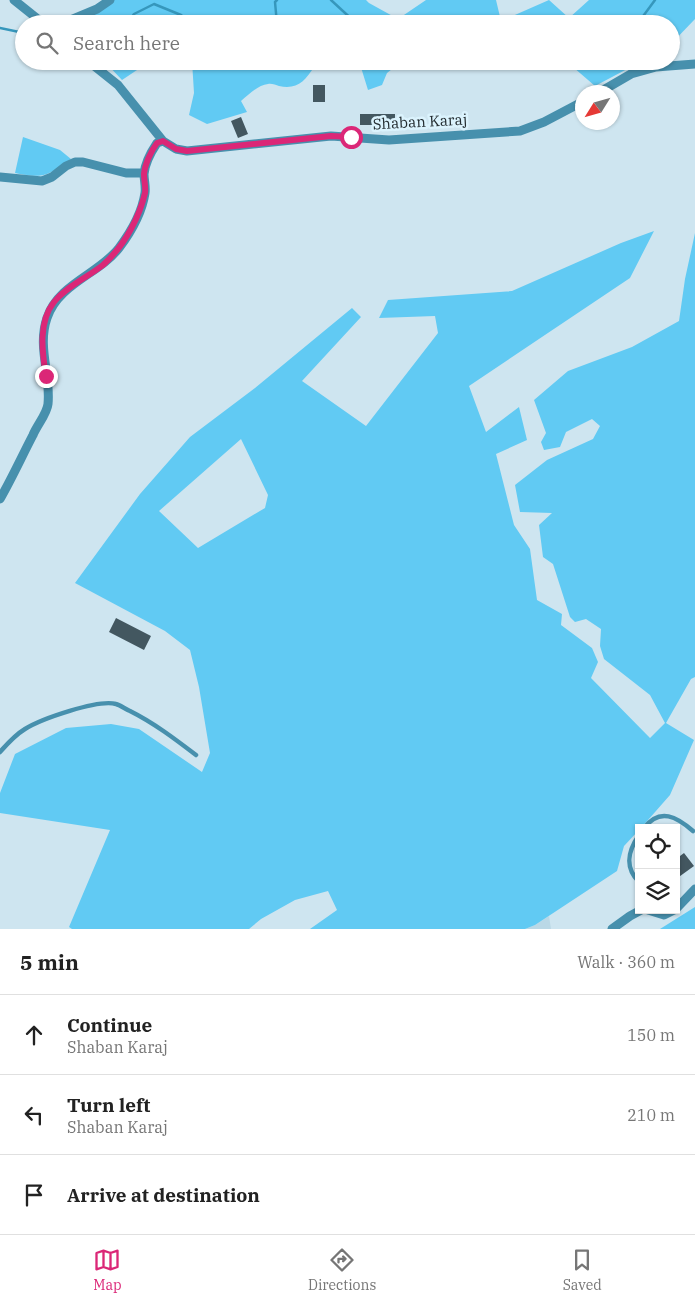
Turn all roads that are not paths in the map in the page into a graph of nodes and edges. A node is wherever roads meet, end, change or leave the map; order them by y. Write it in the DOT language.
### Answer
graph roads {
  1 [pos="14,0"];
  2 [pos="110,0"];
  3 [pos="33,15"];
  4 [pos="83,15"];
  5 [pos="695,64"];
  6 [pos="680,65"];
  7 [pos="99,70"];
  8 [pos="645,70"];
  9 [pos="612,85"];
  10 [pos="575,106"];
  11 [pos="163,141"];
  12 [pos="144,173"];
  13 [pos="0,177"];
  14 [pos="0,498"];
  15 [pos="0,752"];
  16 [pos="196,755"];
  17 [pos="648,824"];
  18 [pos="694,831"];
  19 [pos="635,844"];
  20 [pos="635,877"];
  21 [pos="695,889"];
  22 [pos="680,904"];
  23 [pos="635,913"];
  24 [pos="612,929"];
  1 -- 3 [label="street"];
  2 -- 4 [label="street"];
  5 -- 6 [label="street"];
  7 -- 11 [label="street"];
  8 -- 9 [label="street"];
  10 -- 11 [label="street, Shaban Karaj"];
  11 -- 12 [label="street"];
  12 -- 13 [label="street"];
  12 -- 14 [label="street"];
  15 -- 16 [label="lane"];
  17 -- 18 [label="lane"];
  19 -- 20 [label="lane"];
  21 -- 22 [label="street"];
  23 -- 24 [label="street"];
}
